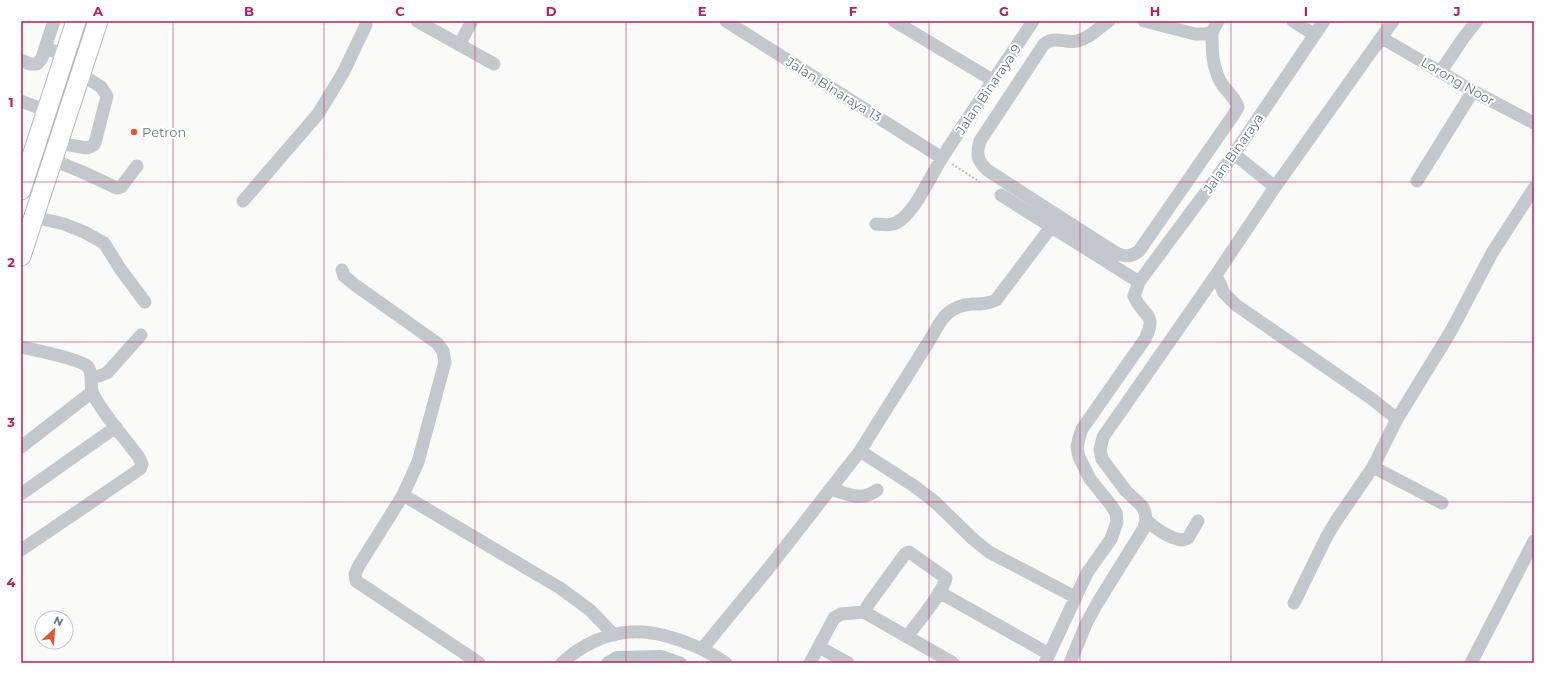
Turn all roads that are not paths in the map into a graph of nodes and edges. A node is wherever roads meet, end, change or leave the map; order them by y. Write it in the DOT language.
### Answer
graph roads {
  1 [pos="54,21"];
  2 [pos="76,21"];
  3 [pos="98,21"];
  4 [pos="417,21"];
  5 [pos="472,21"];
  6 [pos="726,21"];
  7 [pos="894,21"];
  8 [pos="1033,21"];
  9 [pos="1109,21"];
  10 [pos="1144,21"];
  11 [pos="1293,21"];
  12 [pos="1324,21"];
  13 [pos="1393,21"];
  14 [pos="1477,21"];
  15 [pos="364,22"];
  16 [pos="1215,26"];
  17 [pos="1315,35"];
  18 [pos="1382,38"];
  19 [pos="459,45"];
  20 [pos="45,48"];
  21 [pos="65,55"];
  22 [pos="21,60"];
  23 [pos="494,64"];
  24 [pos="1441,71"];
  25 [pos="81,74"];
  26 [pos="994,81"];
  27 [pos="1473,91"];
  28 [pos="21,101"];
  29 [pos="47,111"];
  30 [pos="1534,123"];
  31 [pos="56,151"];
  32 [pos="1234,154"];
  33 [pos="942,158"];
  34 [pos="137,166"];
  35 [pos="1417,181"];
  36 [pos="1275,187"];
  37 [pos="1534,188"];
  38 [pos="21,190"];
  39 [pos="1001,195"];
  40 [pos="243,202"];
  41 [pos="34,218"];
  42 [pos="876,224"];
  43 [pos="1051,226"];
  44 [pos="21,256"];
  45 [pos="342,270"];
  46 [pos="1216,275"];
  47 [pos="1139,282"];
  48 [pos="145,302"];
  49 [pos="142,334"];
  50 [pos="21,347"];
  51 [pos="91,377"];
  52 [pos="92,392"];
  53 [pos="1397,419"];
  54 [pos="116,427"];
  55 [pos="21,447"];
  56 [pos="860,451"];
  57 [pos="1373,467"];
  58 [pos="831,489"];
  59 [pos="877,490"];
  60 [pos="21,494"];
  61 [pos="403,495"];
  62 [pos="1442,503"];
  63 [pos="1146,520"];
  64 [pos="1198,521"];
  65 [pos="1534,541"];
  66 [pos="21,550"];
  67 [pos="939,592"];
  68 [pos="1075,597"];
  69 [pos="1294,603"];
  70 [pos="864,612"];
  71 [pos="614,635"];
  72 [pos="907,637"];
  73 [pos="819,647"];
  74 [pos="702,649"];
  75 [pos="1047,659"];
  76 [pos="479,663"];
  77 [pos="562,663"];
  78 [pos="726,663"];
  79 [pos="810,663"];
  80 [pos="848,663"];
  81 [pos="952,663"];
  82 [pos="1070,663"];
  83 [pos="1471,663"];
  1 -- 20 [label="street"];
  2 -- 21 [label="highway"];
  3 -- 25 [label="highway"];
  4 -- 19 [label="street"];
  5 -- 19 [label="street"];
  6 -- 33 [label="street, Jalan Binaraya 13"];
  7 -- 26 [label="street"];
  8 -- 26 [label="street, Jalan Binaraya 9"];
  9 -- 16 [label="street"];
  10 -- 16 [label="street"];
  11 -- 17 [label="street"];
  12 -- 17 [label="street, Jalan Binaraya"];
  13 -- 18 [label="street"];
  14 -- 24 [label="street"];
  15 -- 40 [label="street"];
  17 -- 32 [label="street, Jalan Binaraya"];
  18 -- 24 [label="street, Lorong Noor"];
  18 -- 36 [label="street"];
  19 -- 23 [label="street"];
  20 -- 21 [label="street"];
  20 -- 22 [label="street"];
  21 -- 29 [label="highway"];
  24 -- 27 [label="street, Lorong Noor"];
  25 -- 31 [label="highway"];
  25 -- 31 [label="street"];
  26 -- 33 [label="street, Jalan Binaraya 9"];
  27 -- 30 [label="street, Lorong Noor"];
  27 -- 35 [label="street"];
  28 -- 29 [label="street"];
  29 -- 38 [label="highway"];
  31 -- 34 [label="street"];
  31 -- 41 [label="highway"];
  32 -- 36 [label="street"];
  32 -- 47 [label="street, Jalan Binaraya"];
  33 -- 42 [label="street, Jalan Binaraya 9"];
  36 -- 46 [label="street"];
  37 -- 53 [label="street"];
  39 -- 43 [label="street"];
  41 -- 44 [label="highway"];
  41 -- 48 [label="street"];
  43 -- 47 [label="street"];
  43 -- 56 [label="street"];
  45 -- 61 [label="street"];
  46 -- 53 [label="street"];
  46 -- 63 [label="street"];
  47 -- 68 [label="street"];
  49 -- 51 [label="street"];
  50 -- 51 [label="street"];
  51 -- 52 [label="street"];
  52 -- 54 [label="street"];
  52 -- 55 [label="street"];
  53 -- 57 [label="street"];
  54 -- 60 [label="street"];
  54 -- 66 [label="street"];
  56 -- 58 [label="street"];
  56 -- 68 [label="street"];
  57 -- 62 [label="street"];
  57 -- 69 [label="street"];
  58 -- 59 [label="street"];
  58 -- 74 [label="street"];
  61 -- 71 [label="street"];
  61 -- 76 [label="street"];
  63 -- 64 [label="street"];
  63 -- 82 [label="street"];
  65 -- 83 [label="street"];
  67 -- 70 [label="street"];
  67 -- 72 [label="street"];
  67 -- 75 [label="street"];
  68 -- 75 [label="street"];
  70 -- 72 [label="street"];
  70 -- 73 [label="street"];
  71 -- 74 [label="street"];
  71 -- 77 [label="street"];
  72 -- 81 [label="street"];
  73 -- 79 [label="street"];
  73 -- 80 [label="street"];
  74 -- 78 [label="street"];
}
